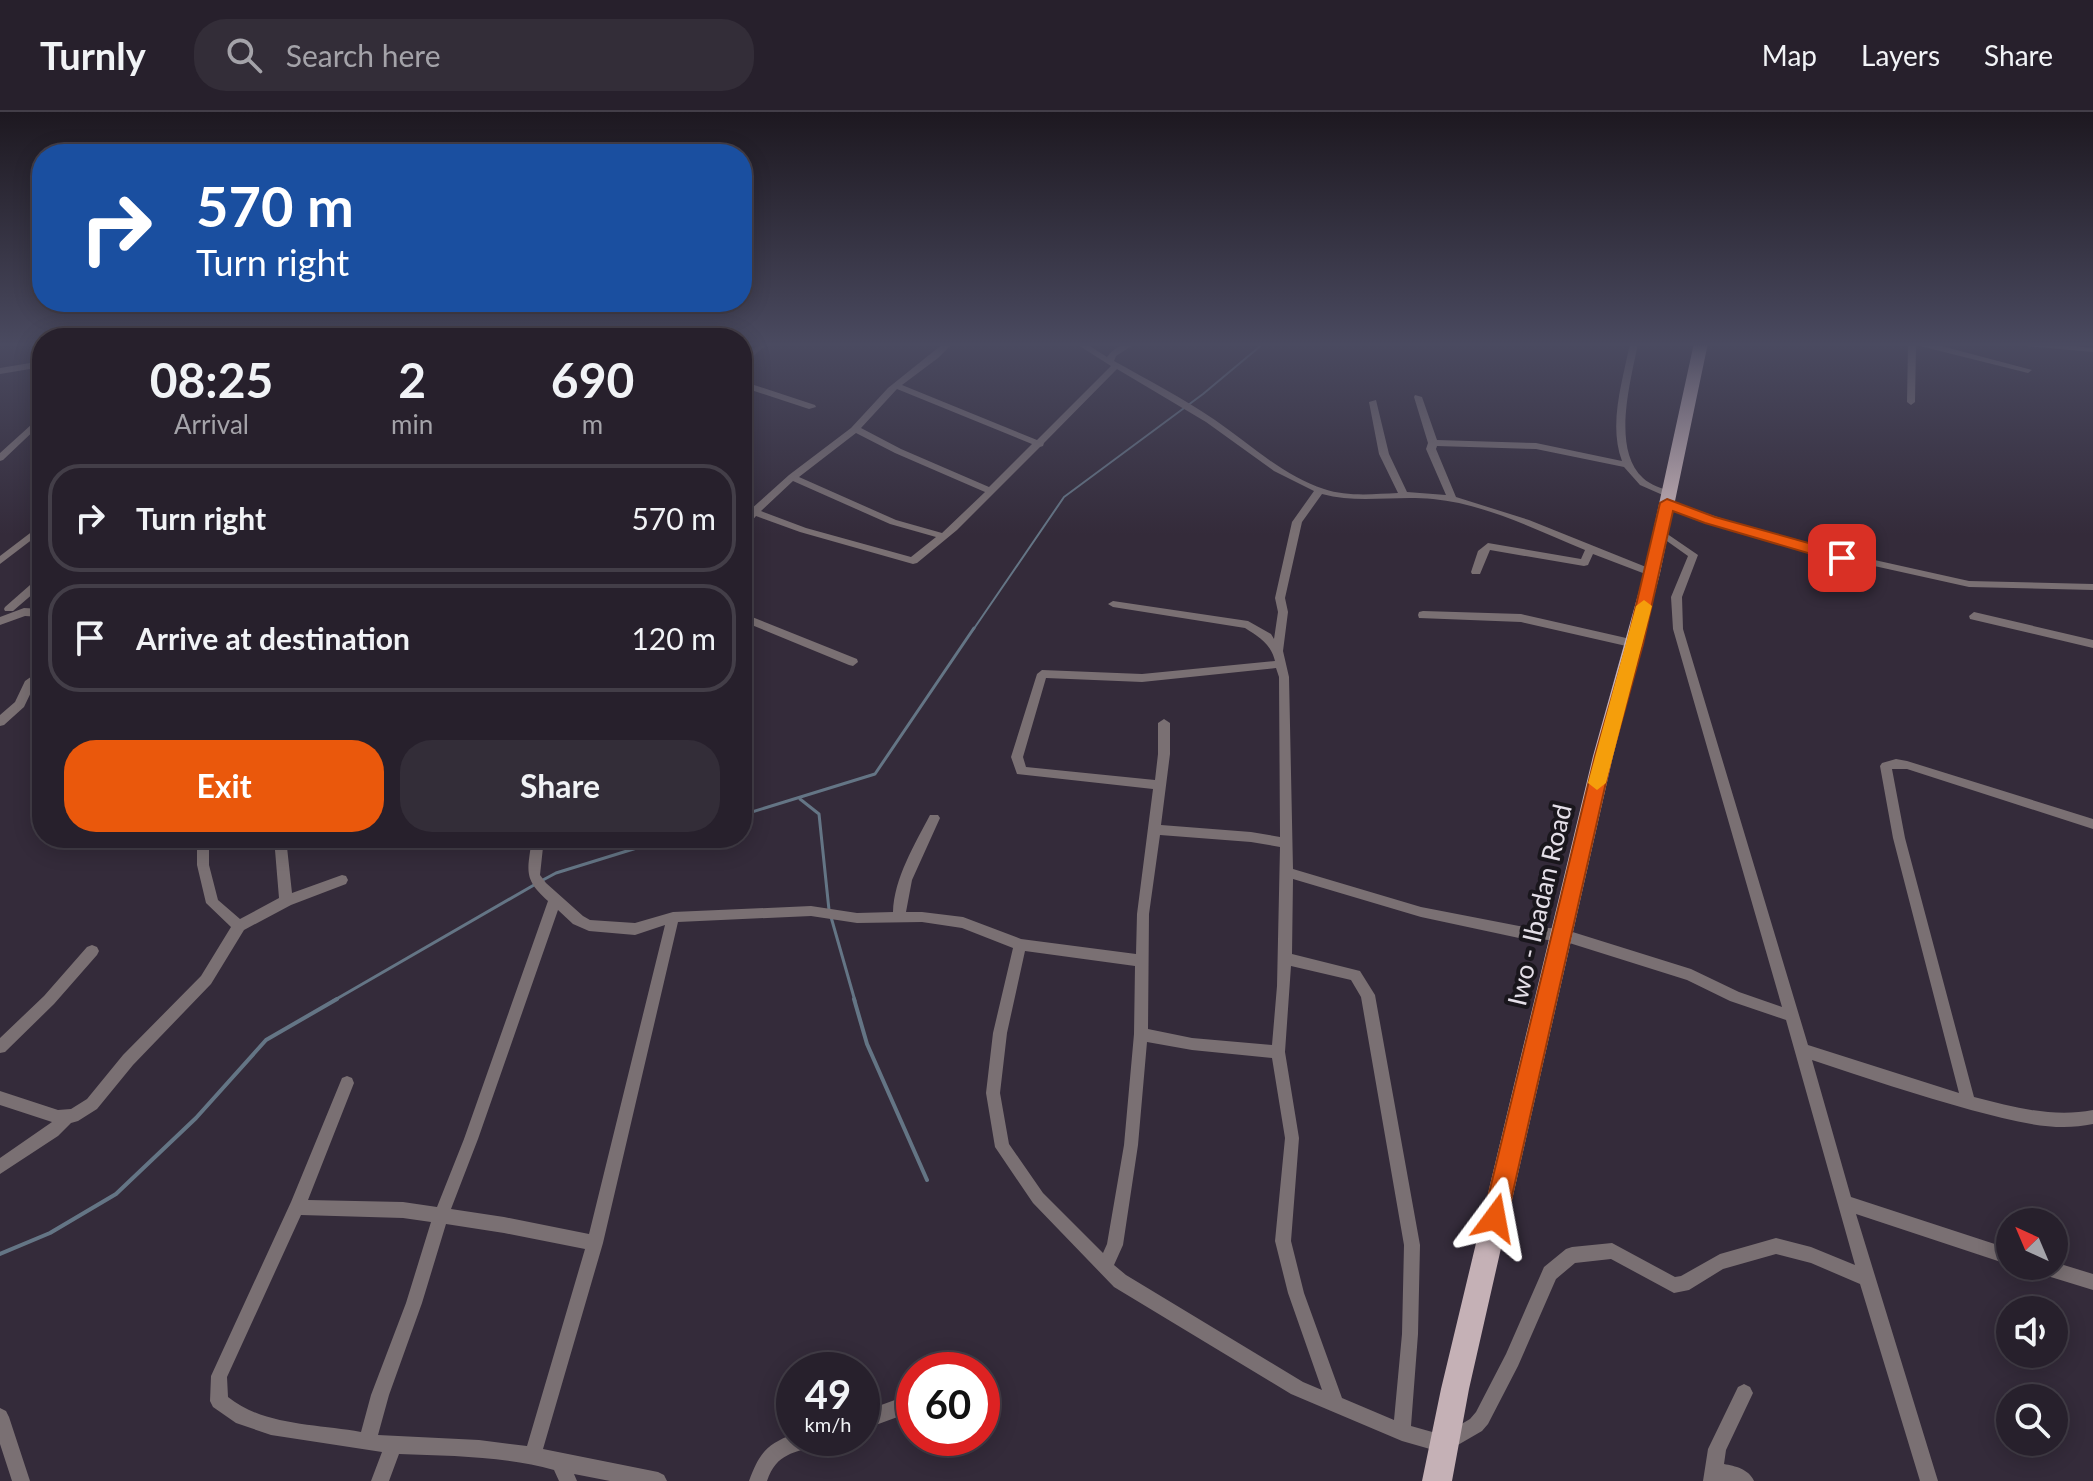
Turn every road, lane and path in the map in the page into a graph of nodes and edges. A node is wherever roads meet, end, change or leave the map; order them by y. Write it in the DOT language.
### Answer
graph roads {
  1 [pos="877,407"];
  2 [pos="948,407"];
  3 [pos="1073,407"];
  4 [pos="1187,407"];
  5 [pos="1374,407"];
  6 [pos="1421,407"];
  7 [pos="1622,407"];
  8 [pos="1690,407"];
  9 [pos="32,428"];
  10 [pos="856,429"];
  11 [pos="1433,443"];
  12 [pos="1040,444"];
  13 [pos="0,458"];
  14 [pos="1629,465"];
  15 [pos="792,477"];
  16 [pos="991,491"];
  17 [pos="1319,491"];
  18 [pos="1403,493"];
  19 [pos="1452,498"];
  20 [pos="1668,499"];
  21 [pos="753,512"];
  22 [pos="1660,532"];
  23 [pos="32,535"];
  24 [pos="943,536"];
  25 [pos="1590,550"];
  26 [pos="0,561"];
  27 [pos="1476,572"];
  28 [pos="1652,573"];
  29 [pos="2093,587"];
  30 [pos="32,589"];
  31 [pos="1113,604"];
  32 [pos="9,609"];
  33 [pos="32,612"];
  34 [pos="1423,615"];
  35 [pos="1974,616"];
  36 [pos="0,621"];
  37 [pos="752,621"];
  38 [pos="1635,644"];
  39 [pos="2093,644"];
  40 [pos="1278,657"];
  41 [pos="853,662"];
  42 [pos="32,681"];
  43 [pos="0,722"];
  44 [pos="1164,723"];
  45 [pos="1161,785"];
  46 [pos="934,818"];
  47 [pos="2093,824"];
  48 [pos="1156,830"];
  49 [pos="1285,843"];
  50 [pos="203,848"];
  51 [pos="281,848"];
  52 [pos="537,848"];
  53 [pos="1287,872"];
  54 [pos="342,880"];
  55 [pos="555,900"];
  56 [pos="286,901"];
  57 [pos="673,917"];
  58 [pos="899,917"];
  59 [pos="239,926"];
  60 [pos="1563,935"];
  61 [pos="1020,945"];
  62 [pos="92,951"];
  63 [pos="1284,958"];
  64 [pos="1143,961"];
  65 [pos="1792,1016"];
  66 [pos="1141,1034"];
  67 [pos="0,1047"];
  68 [pos="1802,1050"];
  69 [pos="1278,1052"];
  70 [pos="347,1083"];
  71 [pos="0,1098"];
  72 [pos="1968,1101"];
  73 [pos="67,1117"];
  74 [pos="2093,1117"];
  75 [pos="0,1167"];
  76 [pos="1844,1203"];
  77 [pos="297,1207"];
  78 [pos="441,1216"];
  79 [pos="595,1243"];
  80 [pos="1996,1252"];
  81 [pos="1105,1267"];
  82 [pos="2068,1274"];
  83 [pos="1866,1278"];
  84 [pos="2093,1282"];
  85 [pos="1744,1393"];
  86 [pos="1335,1403"];
  87 [pos="0,1417"];
  88 [pos="1402,1432"];
  89 [pos="368,1440"];
  90 [pos="1444,1444"];
  91 [pos="393,1445"];
  92 [pos="776,1449"];
  93 [pos="533,1454"];
  94 [pos="560,1463"];
  95 [pos="1714,1476"];
  96 [pos="21,1481"];
  97 [pos="380,1481"];
  98 [pos="568,1481"];
  99 [pos="658,1481"];
  100 [pos="758,1481"];
  101 [pos="1437,1481"];
  102 [pos="1745,1481"];
  103 [pos="1929,1481"];
  1 -- 10 [label="street"];
  2 -- 12 [label="street"];
  3 -- 12 [label="street"];
  4 -- 17 [label="street"];
  5 -- 18 [label="street"];
  6 -- 11 [label="street"];
  7 -- 14 [label="street"];
  8 -- 20 [label="main road, Iwo - Ibadan Road"];
  9 -- 13 [label="street"];
  10 -- 15 [label="street"];
  10 -- 16 [label="street"];
  11 -- 14 [label="street"];
  11 -- 19 [label="street"];
  12 -- 16 [label="street"];
  14 -- 20 [label="street"];
  15 -- 21 [label="street"];
  15 -- 24 [label="street"];
  16 -- 24 [label="street"];
  17 -- 18 [label="street"];
  17 -- 40 [label="street"];
  18 -- 19 [label="street"];
  19 -- 25 [label="street"];
  20 -- 22 [label="main road, Iwo - Ibadan Road"];
  20 -- 29 [label="street"];
  21 -- 24 [label="street"];
  22 -- 28 [label="main road, Iwo - Ibadan Road"];
  22 -- 65 [label="street"];
  23 -- 26 [label="street"];
  25 -- 27 [label="street"];
  25 -- 28 [label="street"];
  28 -- 38 [label="main road, Iwo - Ibadan Road"];
  30 -- 32 [label="street"];
  31 -- 40 [label="street"];
  32 -- 33 [label="street"];
  32 -- 36 [label="street"];
  34 -- 38 [label="street"];
  35 -- 39 [label="street"];
  37 -- 41 [label="street"];
  38 -- 60 [label="main road, Iwo - Ibadan Road"];
  40 -- 45 [label="street"];
  40 -- 49 [label="street"];
  42 -- 43 [label="street"];
  44 -- 45 [label="street"];
  45 -- 48 [label="street"];
  46 -- 58 [label="street"];
  47 -- 72 [label="street"];
  48 -- 49 [label="street"];
  48 -- 64 [label="street"];
  49 -- 53 [label="street"];
  50 -- 59 [label="street"];
  51 -- 56 [label="street"];
  52 -- 55 [label="street"];
  53 -- 60 [label="street"];
  53 -- 63 [label="street"];
  54 -- 56 [label="street"];
  55 -- 57 [label="street"];
  55 -- 78 [label="street"];
  56 -- 59 [label="street"];
  57 -- 58 [label="street"];
  57 -- 79 [label="street"];
  58 -- 61 [label="street"];
  59 -- 73 [label="street"];
  60 -- 65 [label="street"];
  60 -- 90 [label="main road, Iwo - Ibadan Road"];
  61 -- 64 [label="street"];
  61 -- 81 [label="street"];
  62 -- 67 [label="street"];
  63 -- 69 [label="street"];
  63 -- 88 [label="street"];
  64 -- 66 [label="street"];
  65 -- 68 [label="street"];
  66 -- 69 [label="street"];
  66 -- 81 [label="street"];
  68 -- 72 [label="street"];
  68 -- 76 [label="street"];
  69 -- 86 [label="street"];
  70 -- 77 [label="street"];
  71 -- 73 [label="street"];
  72 -- 74 [label="street"];
  73 -- 75 [label="street"];
  76 -- 80 [label="street"];
  76 -- 83 [label="street"];
  77 -- 78 [label="street"];
  77 -- 89 [label="street"];
  78 -- 79 [label="street"];
  78 -- 89 [label="street"];
  79 -- 93 [label="street"];
  81 -- 86 [label="street"];
  82 -- 84 [label="street"];
  83 -- 90 [label="street"];
  83 -- 103 [label="street"];
  85 -- 95 [label="street"];
  86 -- 88 [label="street"];
  87 -- 96 [label="street"];
  88 -- 90 [label="street"];
  89 -- 91 [label="street"];
  90 -- 101 [label="main road, Iwo - Ibadan Road"];
  91 -- 93 [label="street"];
  91 -- 97 [label="street"];
  92 -- 100 [label="street"];
  93 -- 94 [label="street"];
  94 -- 98 [label="street"];
  94 -- 99 [label="street"];
  95 -- 102 [label="street"];
}
